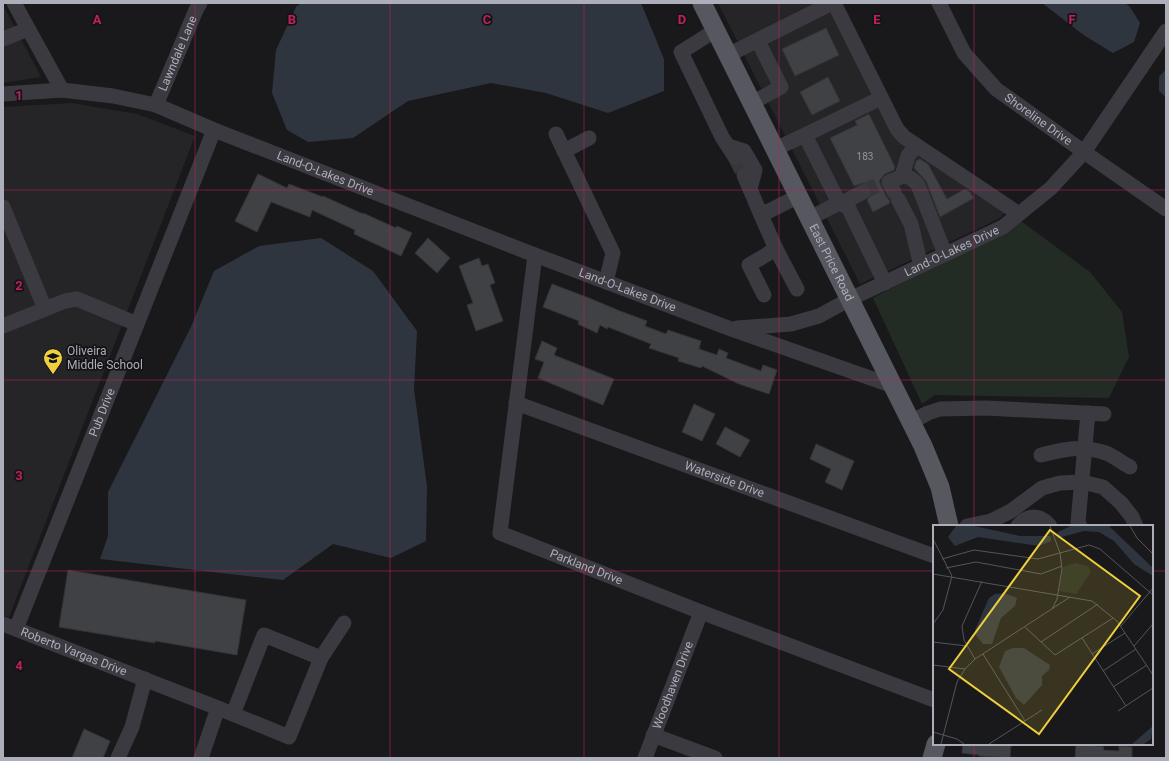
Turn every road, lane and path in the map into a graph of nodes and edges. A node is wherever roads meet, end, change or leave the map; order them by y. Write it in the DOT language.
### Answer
graph roads {
  1 [pos="14,3"];
  2 [pos="702,3"];
  3 [pos="833,3"];
  4 [pos="939,3"];
  5 [pos="197,5"];
  6 [pos="28,29"];
  7 [pos="716,30"];
  8 [pos="1166,31"];
  9 [pos="3,39"];
  10 [pos="758,41"];
  11 [pos="728,55"];
  12 [pos="62,90"];
  13 [pos="3,94"];
  14 [pos="881,98"];
  15 [pos="752,103"];
  16 [pos="156,105"];
  17 [pos="214,130"];
  18 [pos="556,134"];
  19 [pos="805,134"];
  20 [pos="589,138"];
  21 [pos="916,145"];
  22 [pos="775,149"];
  23 [pos="564,151"];
  24 [pos="1084,152"];
  25 [pos="744,175"];
  26 [pos="893,187"];
  27 [pos="750,189"];
  28 [pos="863,192"];
  29 [pos="799,196"];
  30 [pos="841,204"];
  31 [pos="3,206"];
  32 [pos="1166,209"];
  33 [pos="1019,214"];
  34 [pos="761,215"];
  35 [pos="810,218"];
  36 [pos="776,249"];
  37 [pos="945,254"];
  38 [pos="535,255"];
  39 [pos="922,265"];
  40 [pos="606,282"];
  41 [pos="885,283"];
  42 [pos="797,289"];
  43 [pos="764,295"];
  44 [pos="850,299"];
  45 [pos="45,309"];
  46 [pos="137,324"];
  47 [pos="3,326"];
  48 [pos="730,329"];
  49 [pos="892,386"];
  50 [pos="516,403"];
  51 [pos="1088,413"];
  52 [pos="1104,414"];
  53 [pos="911,422"];
  54 [pos="1085,448"];
  55 [pos="1041,455"];
  56 [pos="1130,467"];
  57 [pos="1082,482"];
  58 [pos="1018,518"];
  59 [pos="992,524"];
  60 [pos="949,525"];
  61 [pos="980,525"];
  62 [pos="1049,525"];
  63 [pos="1080,525"];
  64 [pos="1136,525"];
  65 [pos="933,556"];
  66 [pos="701,612"];
  67 [pos="344,623"];
  68 [pos="10,626"];
  69 [pos="321,658"];
  70 [pos="145,679"];
  71 [pos="933,700"];
  72 [pos="218,708"];
  73 [pos="233,714"];
  74 [pos="653,735"];
  75 [pos="936,745"];
  76 [pos="118,758"];
  77 [pos="201,758"];
  78 [pos="645,758"];
  79 [pos="715,758"];
  80 [pos="932,758"];
  1 -- 6 [label="street"];
  2 -- 7 [label="main road, East Price Road"];
  3 -- 10 [label="street"];
  3 -- 14 [label="street"];
  4 -- 24 [label="street, Shoreline Drive"];
  5 -- 16 [label="street, Lawndale Lane"];
  6 -- 9 [label="street"];
  6 -- 12 [label="street"];
  7 -- 11 [label="main road, East Price Road"];
  7 -- 27 [label="street"];
  8 -- 24 [label="street, Land-O-Lakes Drive"];
  10 -- 11 [label="street"];
  10 -- 15 [label="street"];
  11 -- 15 [label="main road, East Price Road"];
  12 -- 13 [label="street, Land-O-Lakes Drive"];
  12 -- 16 [label="street, Land-O-Lakes Drive"];
  14 -- 19 [label="street"];
  14 -- 21 [label="street"];
  15 -- 22 [label="main road, East Price Road"];
  16 -- 17 [label="street, Land-O-Lakes Drive"];
  17 -- 38 [label="street, Land-O-Lakes Drive"];
  17 -- 46 [label="street, Pub Drive"];
  18 -- 23 [label="street"];
  19 -- 22 [label="street"];
  19 -- 30 [label="street"];
  20 -- 23 [label="street"];
  21 -- 26 [label="street"];
  21 -- 33 [label="street"];
  22 -- 29 [label="main road, East Price Road"];
  23 -- 40 [label="street"];
  24 -- 32 [label="street, Shoreline Drive"];
  24 -- 33 [label="street, Land-O-Lakes Drive"];
  25 -- 27 [label="street"];
  26 -- 37 [label="street"];
  26 -- 39 [label="street"];
  27 -- 34 [label="street"];
  28 -- 30 [label="street"];
  29 -- 34 [label="street"];
  29 -- 35 [label="main road, East Price Road"];
  30 -- 35 [label="street"];
  30 -- 41 [label="street"];
  31 -- 45 [label="street"];
  33 -- 37 [label="street, Land-O-Lakes Drive"];
  34 -- 36 [label="street"];
  35 -- 44 [label="main road, East Price Road"];
  36 -- 42 [label="street"];
  36 -- 43 [label="street"];
  37 -- 39 [label="street, Land-O-Lakes Drive"];
  38 -- 40 [label="street, Land-O-Lakes Drive"];
  38 -- 50 [label="street, Parkland Drive"];
  39 -- 41 [label="street, Land-O-Lakes Drive"];
  40 -- 48 [label="street, Land-O-Lakes Drive"];
  41 -- 44 [label="street, Land-O-Lakes Drive"];
  44 -- 48 [label="street, Land-O-Lakes Drive"];
  44 -- 49 [label="main road, East Price Road"];
  45 -- 46 [label="street"];
  45 -- 47 [label="street"];
  46 -- 68 [label="street, Pub Drive"];
  48 -- 49 [label="street"];
  49 -- 53 [label="main road, East Price Road"];
  50 -- 65 [label="street, Waterside Drive"];
  50 -- 66 [label="street, Parkland Drive"];
  51 -- 52 [label="street"];
  51 -- 53 [label="street"];
  51 -- 54 [label="street"];
  53 -- 60 [label="main road, East Price Road"];
  54 -- 55 [label="street"];
  54 -- 56 [label="street"];
  54 -- 57 [label="street"];
  57 -- 58 [label="street"];
  57 -- 63 [label="street"];
  57 -- 64 [label="street"];
  58 -- 59 [label="street"];
  58 -- 62 [label="street"];
  59 -- 61 [label="street"];
  66 -- 71 [label="street, Parkland Drive"];
  66 -- 74 [label="street, Woodhaven Drive"];
  67 -- 69 [label="street"];
  68 -- 70 [label="street, Roberto Vargas Drive"];
  69 -- 73 [label="street, Roberto Vargas Drive"];
  69 -- 73 [label="street"];
  70 -- 72 [label="street, Roberto Vargas Drive"];
  70 -- 76 [label="street"];
  72 -- 73 [label="street, Roberto Vargas Drive"];
  72 -- 77 [label="street"];
  74 -- 78 [label="street, Woodhaven Drive"];
  74 -- 79 [label="street"];
  75 -- 80 [label="main road"];
}
